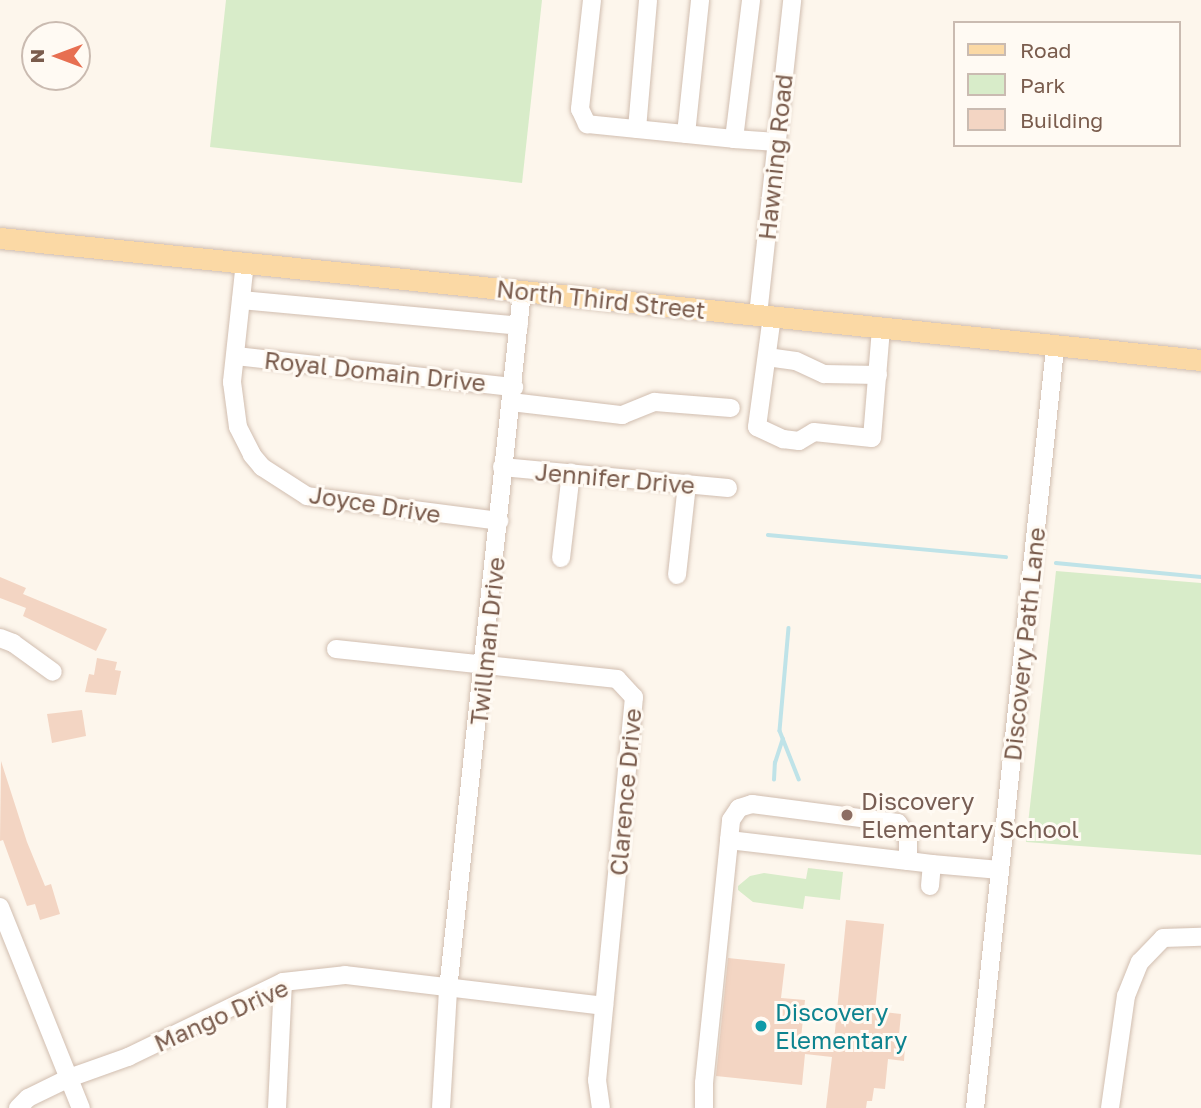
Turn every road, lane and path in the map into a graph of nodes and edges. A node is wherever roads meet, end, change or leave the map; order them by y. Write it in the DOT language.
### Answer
graph roads {
  1 [pos="592,0"];
  2 [pos="648,0"];
  3 [pos="700,0"];
  4 [pos="751,0"];
  5 [pos="792,0"];
  6 [pos="637,129"];
  7 [pos="686,134"];
  8 [pos="734,139"];
  9 [pos="777,142"];
  10 [pos="0,239"];
  11 [pos="245,262"];
  12 [pos="522,292"];
  13 [pos="241,300"];
  14 [pos="765,315"];
  15 [pos="519,326"];
  16 [pos="881,328"];
  17 [pos="1055,348"];
  18 [pos="236,356"];
  19 [pos="767,357"];
  20 [pos="1201,360"];
  21 [pos="878,375"];
  22 [pos="513,394"];
  23 [pos="731,408"];
  24 [pos="502,467"];
  25 [pos="571,473"];
  26 [pos="687,484"];
  27 [pos="728,488"];
  28 [pos="499,522"];
  29 [pos="561,558"];
  30 [pos="677,575"];
  31 [pos="0,638"];
  32 [pos="336,649"];
  33 [pos="485,664"];
  34 [pos="53,672"];
  35 [pos="729,840"];
  36 [pos="908,861"];
  37 [pos="932,864"];
  38 [pos="1000,870"];
  39 [pos="930,887"];
  40 [pos="0,906"];
  41 [pos="1201,937"];
  42 [pos="283,982"];
  43 [pos="448,990"];
  44 [pos="604,1006"];
  45 [pos="69,1078"];
  46 [pos="18,1108"];
  47 [pos="81,1108"];
  48 [pos="277,1108"];
  49 [pos="441,1108"];
  50 [pos="601,1108"];
  51 [pos="704,1108"];
  52 [pos="975,1108"];
  53 [pos="1110,1108"];
  1 -- 6 [label="street"];
  2 -- 6 [label="street"];
  3 -- 7 [label="street"];
  4 -- 8 [label="street"];
  5 -- 9 [label="street, Hawning Road"];
  6 -- 7 [label="street"];
  7 -- 8 [label="street"];
  8 -- 9 [label="street"];
  9 -- 14 [label="street, Hawning Road"];
  10 -- 11 [label="main road, North Third Street"];
  11 -- 12 [label="main road, North Third Street"];
  11 -- 13 [label="street, Joyce Drive"];
  12 -- 14 [label="main road, North Third Street"];
  12 -- 15 [label="street, Twillman Drive"];
  13 -- 15 [label="street"];
  13 -- 18 [label="street, Joyce Drive"];
  14 -- 16 [label="main road, North Third Street"];
  14 -- 19 [label="street, Hawning Road"];
  15 -- 22 [label="street, Twillman Drive"];
  16 -- 17 [label="main road, North Third Street"];
  16 -- 21 [label="street"];
  17 -- 20 [label="main road, North Third Street"];
  17 -- 38 [label="street, Discovery Path Lane"];
  18 -- 22 [label="street, Royal Domain Drive"];
  18 -- 28 [label="street, Joyce Drive"];
  19 -- 21 [label="street"];
  19 -- 21 [label="street, Hawning Road"];
  22 -- 23 [label="street, Royal Domain Drive"];
  22 -- 24 [label="street, Twillman Drive"];
  24 -- 25 [label="street, Jennifer Drive"];
  24 -- 28 [label="street, Twillman Drive"];
  25 -- 26 [label="street, Jennifer Drive"];
  25 -- 29 [label="street"];
  26 -- 27 [label="street, Jennifer Drive"];
  26 -- 30 [label="street"];
  28 -- 33 [label="street, Twillman Drive"];
  31 -- 34 [label="street"];
  32 -- 33 [label="street, Clarence Drive"];
  33 -- 43 [label="street, Twillman Drive"];
  33 -- 44 [label="street, Clarence Drive"];
  35 -- 36 [label="street"];
  35 -- 36 [label="street"];
  35 -- 51 [label="street"];
  36 -- 37 [label="street"];
  37 -- 38 [label="street"];
  37 -- 39 [label="street"];
  38 -- 52 [label="street, Discovery Path Lane"];
  40 -- 45 [label="street"];
  41 -- 53 [label="street"];
  42 -- 43 [label="street, Mango Drive"];
  42 -- 45 [label="street, Mango Drive"];
  42 -- 48 [label="street"];
  43 -- 44 [label="street, Mango Drive"];
  43 -- 49 [label="street, Twillman Drive"];
  44 -- 50 [label="street, Clarence Drive"];
  45 -- 46 [label="street, Mango Drive"];
  45 -- 47 [label="street"];
}
